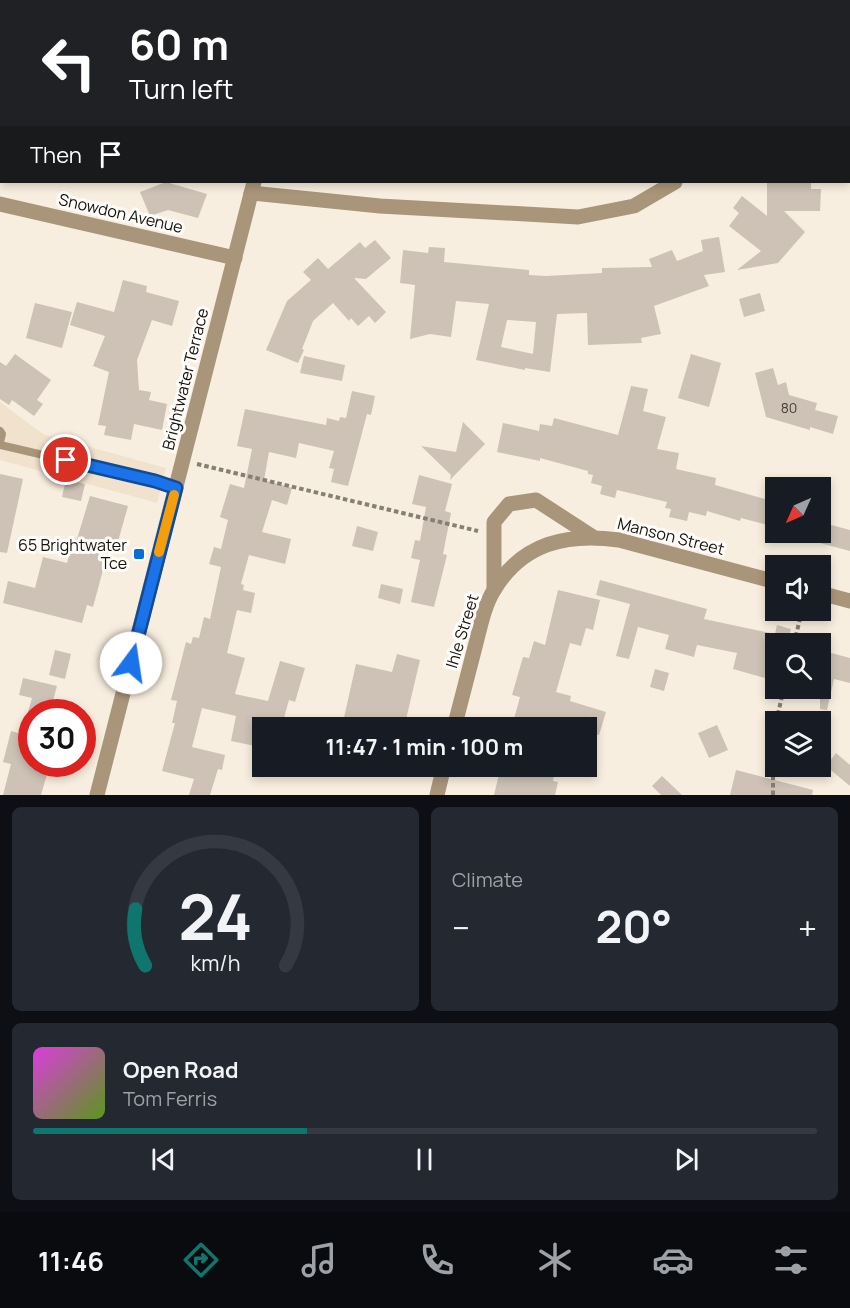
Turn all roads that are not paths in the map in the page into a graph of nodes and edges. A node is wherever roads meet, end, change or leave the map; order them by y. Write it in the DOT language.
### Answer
graph roads {
  1 [pos="673,183"];
  2 [pos="252,187"];
  3 [pos="0,204"];
  4 [pos="235,258"];
  5 [pos="0,431"];
  6 [pos="0,443"];
  7 [pos="176,488"];
  8 [pos="594,537"];
  9 [pos="524,556"];
  10 [pos="765,579"];
  11 [pos="494,590"];
  12 [pos="831,596"];
  13 [pos="850,601"];
  14 [pos="457,717"];
  15 [pos="441,777"];
  16 [pos="97,795"];
  17 [pos="437,795"];
  1 -- 2 [label="street"];
  2 -- 4 [label="street, Brightwater Terrace"];
  3 -- 4 [label="street, Snowdon Avenue"];
  4 -- 7 [label="street, Brightwater Terrace"];
  5 -- 6 [label="lane"];
  6 -- 7 [label="lane"];
  7 -- 16 [label="street, Brightwater Terrace"];
  8 -- 9 [label="street, Manson Street"];
  8 -- 10 [label="street, Manson Street"];
  8 -- 11 [label="street"];
  9 -- 11 [label="street, Ihle Street"];
  11 -- 14 [label="street, Ihle Street"];
  12 -- 13 [label="street"];
  15 -- 17 [label="street"];
}
